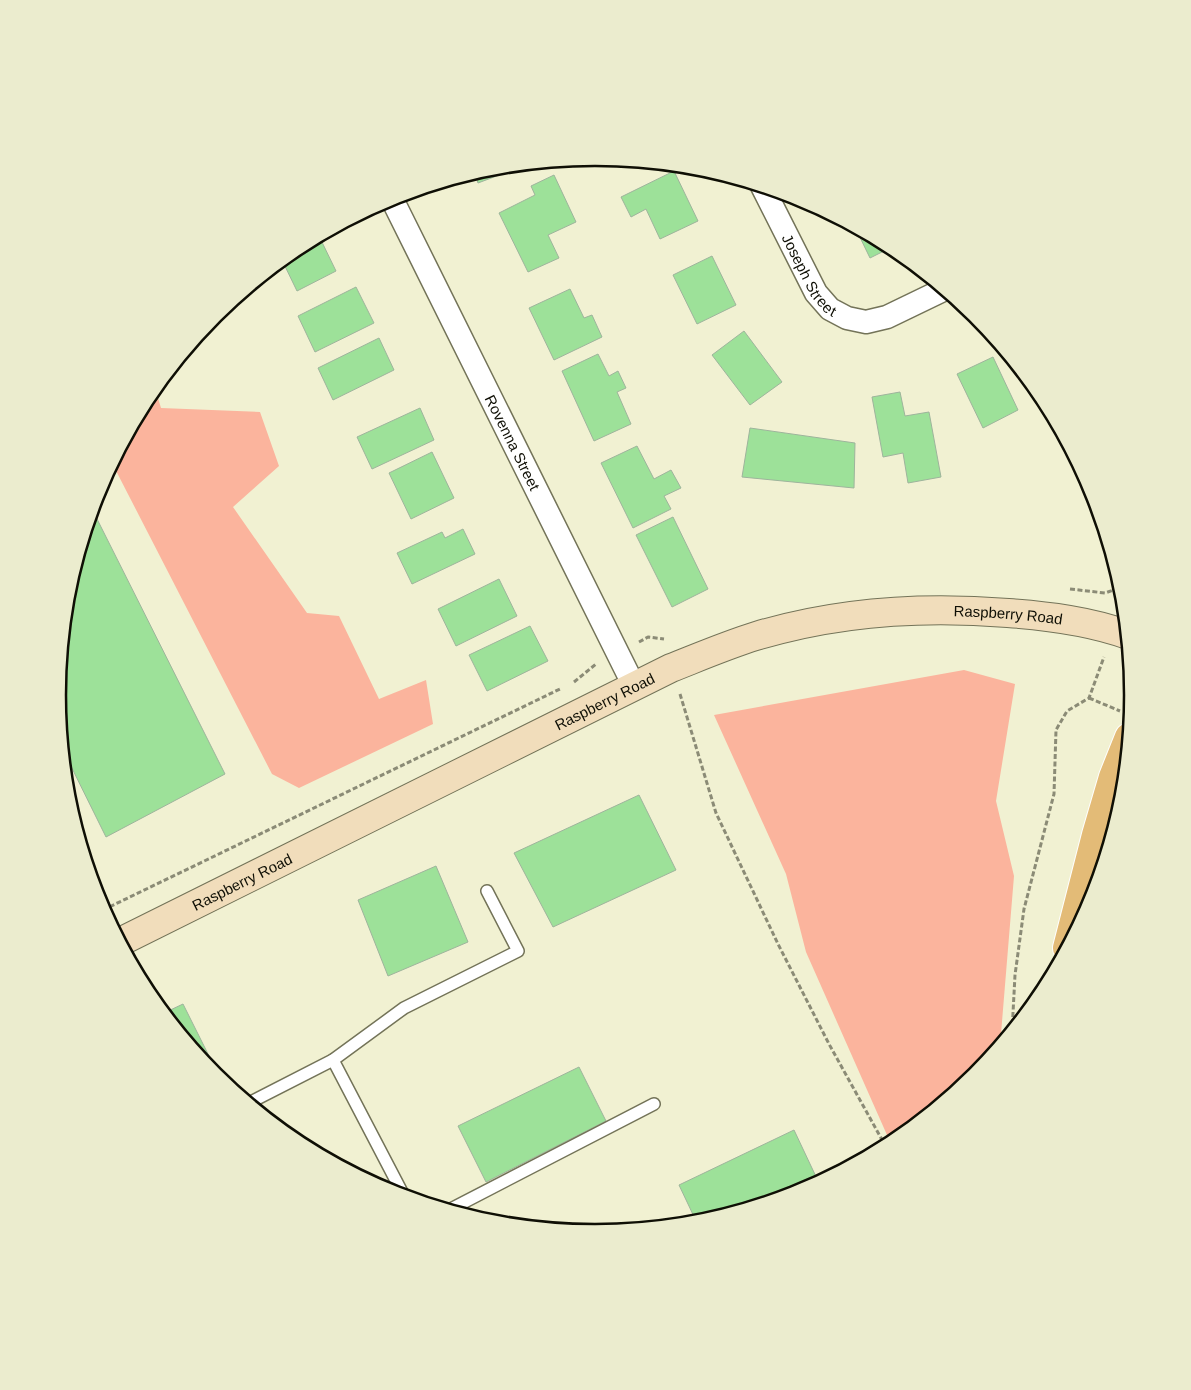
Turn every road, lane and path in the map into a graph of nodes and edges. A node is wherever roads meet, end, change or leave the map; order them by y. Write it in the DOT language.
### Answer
graph roads {
  1 [pos="766,194"];
  2 [pos="395,205"];
  3 [pos="938,292"];
  4 [pos="1121,632"];
  5 [pos="671,668"];
  6 [pos="634,686"];
  7 [pos="1124,724"];
  8 [pos="1123,736"];
  9 [pos="487,891"];
  10 [pos="1074,919"];
  11 [pos="126,939"];
  12 [pos="1013,1020"];
  13 [pos="333,1060"];
  14 [pos="255,1100"];
  15 [pos="654,1104"];
  16 [pos="882,1140"];
  17 [pos="399,1186"];
  18 [pos="458,1206"];
  1 -- 3 [label="street, Joseph Street"];
  2 -- 6 [label="street, Rovenna Street"];
  4 -- 5 [label="main road, Raspberry Road"];
  5 -- 6 [label="main road, Raspberry Road"];
  5 -- 16 [label="path"];
  6 -- 11 [label="main road, Raspberry Road"];
  7 -- 12 [label="path"];
  8 -- 10 [label="main road"];
  9 -- 13 [label="lane"];
  13 -- 14 [label="lane"];
  13 -- 17 [label="lane"];
  15 -- 18 [label="lane"];
}
